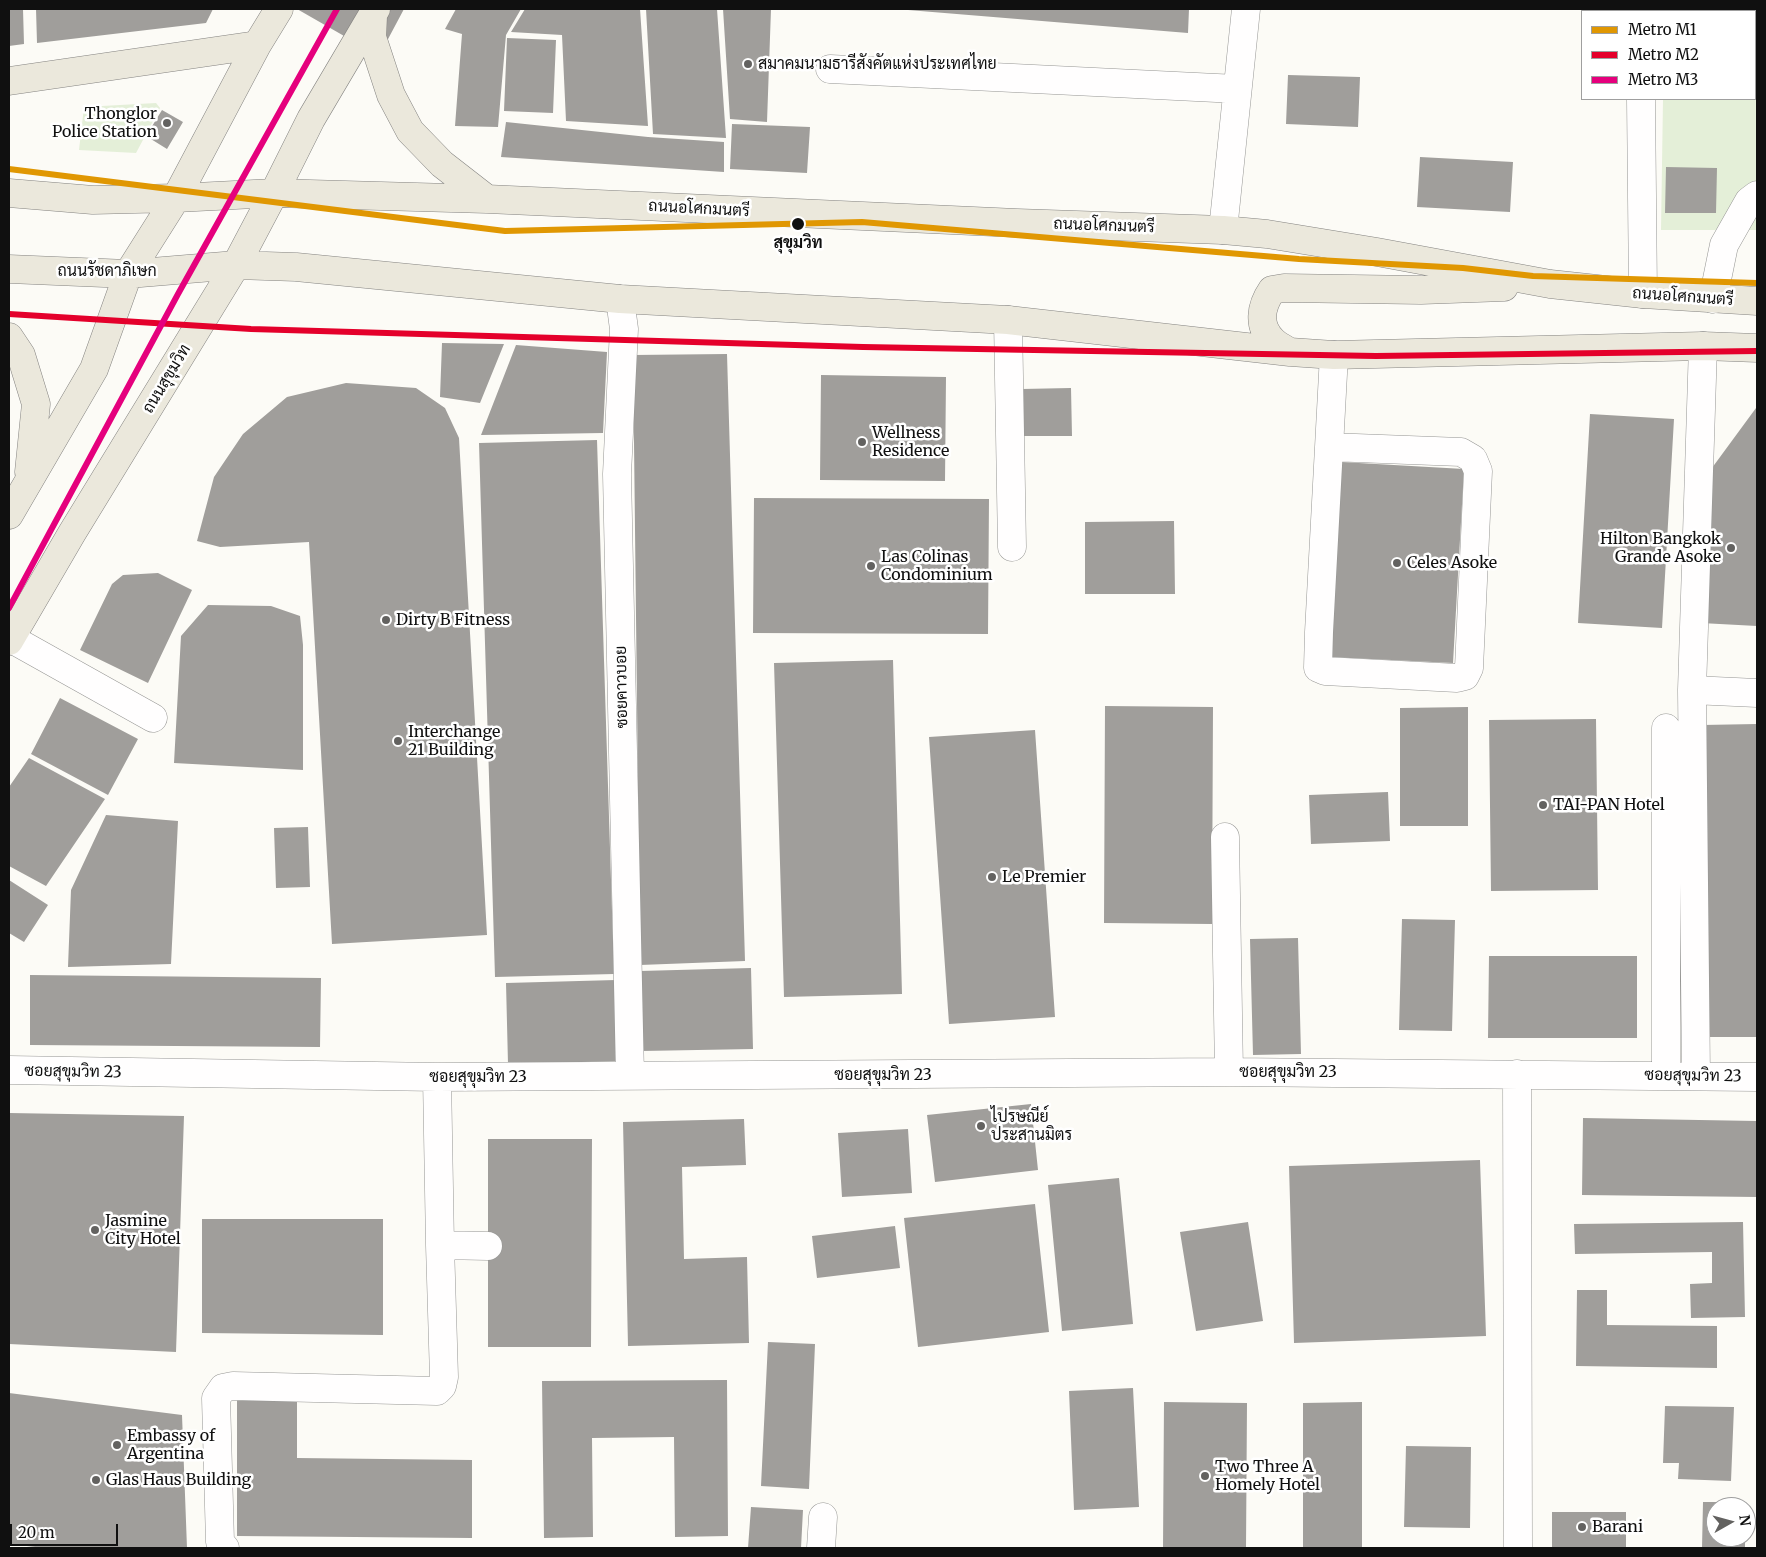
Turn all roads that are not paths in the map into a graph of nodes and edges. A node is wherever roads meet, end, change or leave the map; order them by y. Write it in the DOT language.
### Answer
graph roads {
  1 [pos="279,9"];
  2 [pos="1246,9"];
  3 [pos="374,12"];
  4 [pos="258,45"];
  5 [pos="830,69"];
  6 [pos="9,81"];
  7 [pos="1237,89"];
  8 [pos="1641,100"];
  9 [pos="9,193"];
  10 [pos="274,193"];
  11 [pos="1757,195"];
  12 [pos="176,198"];
  13 [pos="487,199"];
  14 [pos="1223,230"];
  15 [pos="236,265"];
  16 [pos="9,269"];
  17 [pos="128,274"];
  18 [pos="1550,284"];
  19 [pos="1643,294"];
  20 [pos="620,299"];
  21 [pos="1713,299"];
  22 [pos="1757,301"];
  23 [pos="1008,320"];
  24 [pos="9,337"];
  25 [pos="1703,346"];
  26 [pos="1757,348"];
  27 [pos="1290,352"];
  28 [pos="1334,355"];
  29 [pos="1329,446"];
  30 [pos="28,481"];
  31 [pos="9,515"];
  32 [pos="1012,547"];
  33 [pos="10,640"];
  34 [pos="1692,690"];
  35 [pos="1757,693"];
  36 [pos="153,718"];
  37 [pos="1666,728"];
  38 [pos="1225,837"];
  39 [pos="9,1070"];
  40 [pos="1229,1072"];
  41 [pos="1518,1074"];
  42 [pos="1666,1075"];
  43 [pos="630,1076"];
  44 [pos="1696,1076"];
  45 [pos="437,1077"];
  46 [pos="1757,1077"];
  47 [pos="440,1245"];
  48 [pos="488,1246"];
  49 [pos="822,1518"];
  50 [pos="225,1548"];
  51 [pos="822,1548"];
  52 [pos="1518,1548"];
  1 -- 4 [label="main road"];
  2 -- 7 [label="street"];
  3 -- 10 [label="main road, ถนนสุขุมวิท"];
  3 -- 13 [label="main road"];
  4 -- 6 [label="main road"];
  4 -- 12 [label="main road"];
  5 -- 7 [label="street"];
  7 -- 14 [label="street"];
  8 -- 19 [label="street"];
  9 -- 12 [label="main road"];
  10 -- 12 [label="main road, ถนนอโศกมนตรี"];
  10 -- 13 [label="main road, ถนนอโศกมนตรี"];
  10 -- 15 [label="main road, ถนนสุขุมวิท"];
  11 -- 21 [label="street"];
  12 -- 17 [label="main road"];
  13 -- 14 [label="main road, ถนนอโศกมนตรี"];
  14 -- 18 [label="main road, ถนนอโศกมนตรี"];
  15 -- 17 [label="main road, ถนนรัชดาภิเษก"];
  15 -- 20 [label="main road"];
  15 -- 33 [label="main road, ถนนสุขุมวิท"];
  16 -- 17 [label="main road, ถนนรัชดาภิเษก"];
  17 -- 30 [label="main road"];
  18 -- 19 [label="main road, ถนนอโศกมนตรี"];
  18 -- 27 [label="main road"];
  19 -- 21 [label="main road, ถนนอโศกมนตรี"];
  20 -- 23 [label="main road"];
  20 -- 43 [label="street, ซอยคาวบอย"];
  21 -- 22 [label="main road, ถนนอโศกมนตรี"];
  23 -- 27 [label="main road"];
  23 -- 32 [label="street"];
  24 -- 30 [label="main road"];
  25 -- 26 [label="main road"];
  25 -- 28 [label="main road"];
  25 -- 34 [label="street"];
  27 -- 28 [label="main road"];
  28 -- 29 [label="street"];
  29 -- 29 [label="street"];
  30 -- 31 [label="main road"];
  33 -- 36 [label="street"];
  34 -- 35 [label="street"];
  34 -- 44 [label="street"];
  37 -- 42 [label="street"];
  38 -- 40 [label="street"];
  39 -- 45 [label="street, ซอยสุขุมวิท 23"];
  40 -- 41 [label="street, ซอยสุขุมวิท 23"];
  40 -- 43 [label="street, ซอยสุขุมวิท 23"];
  41 -- 42 [label="street, ซอยสุขุมวิท 23"];
  41 -- 52 [label="street"];
  42 -- 44 [label="street, ซอยสุขุมวิท 23"];
  43 -- 45 [label="street, ซอยสุขุมวิท 23"];
  44 -- 46 [label="street, ซอยสุขุมวิท 23"];
  45 -- 47 [label="street"];
  47 -- 48 [label="street"];
  47 -- 50 [label="street"];
  49 -- 51 [label="street"];
}
